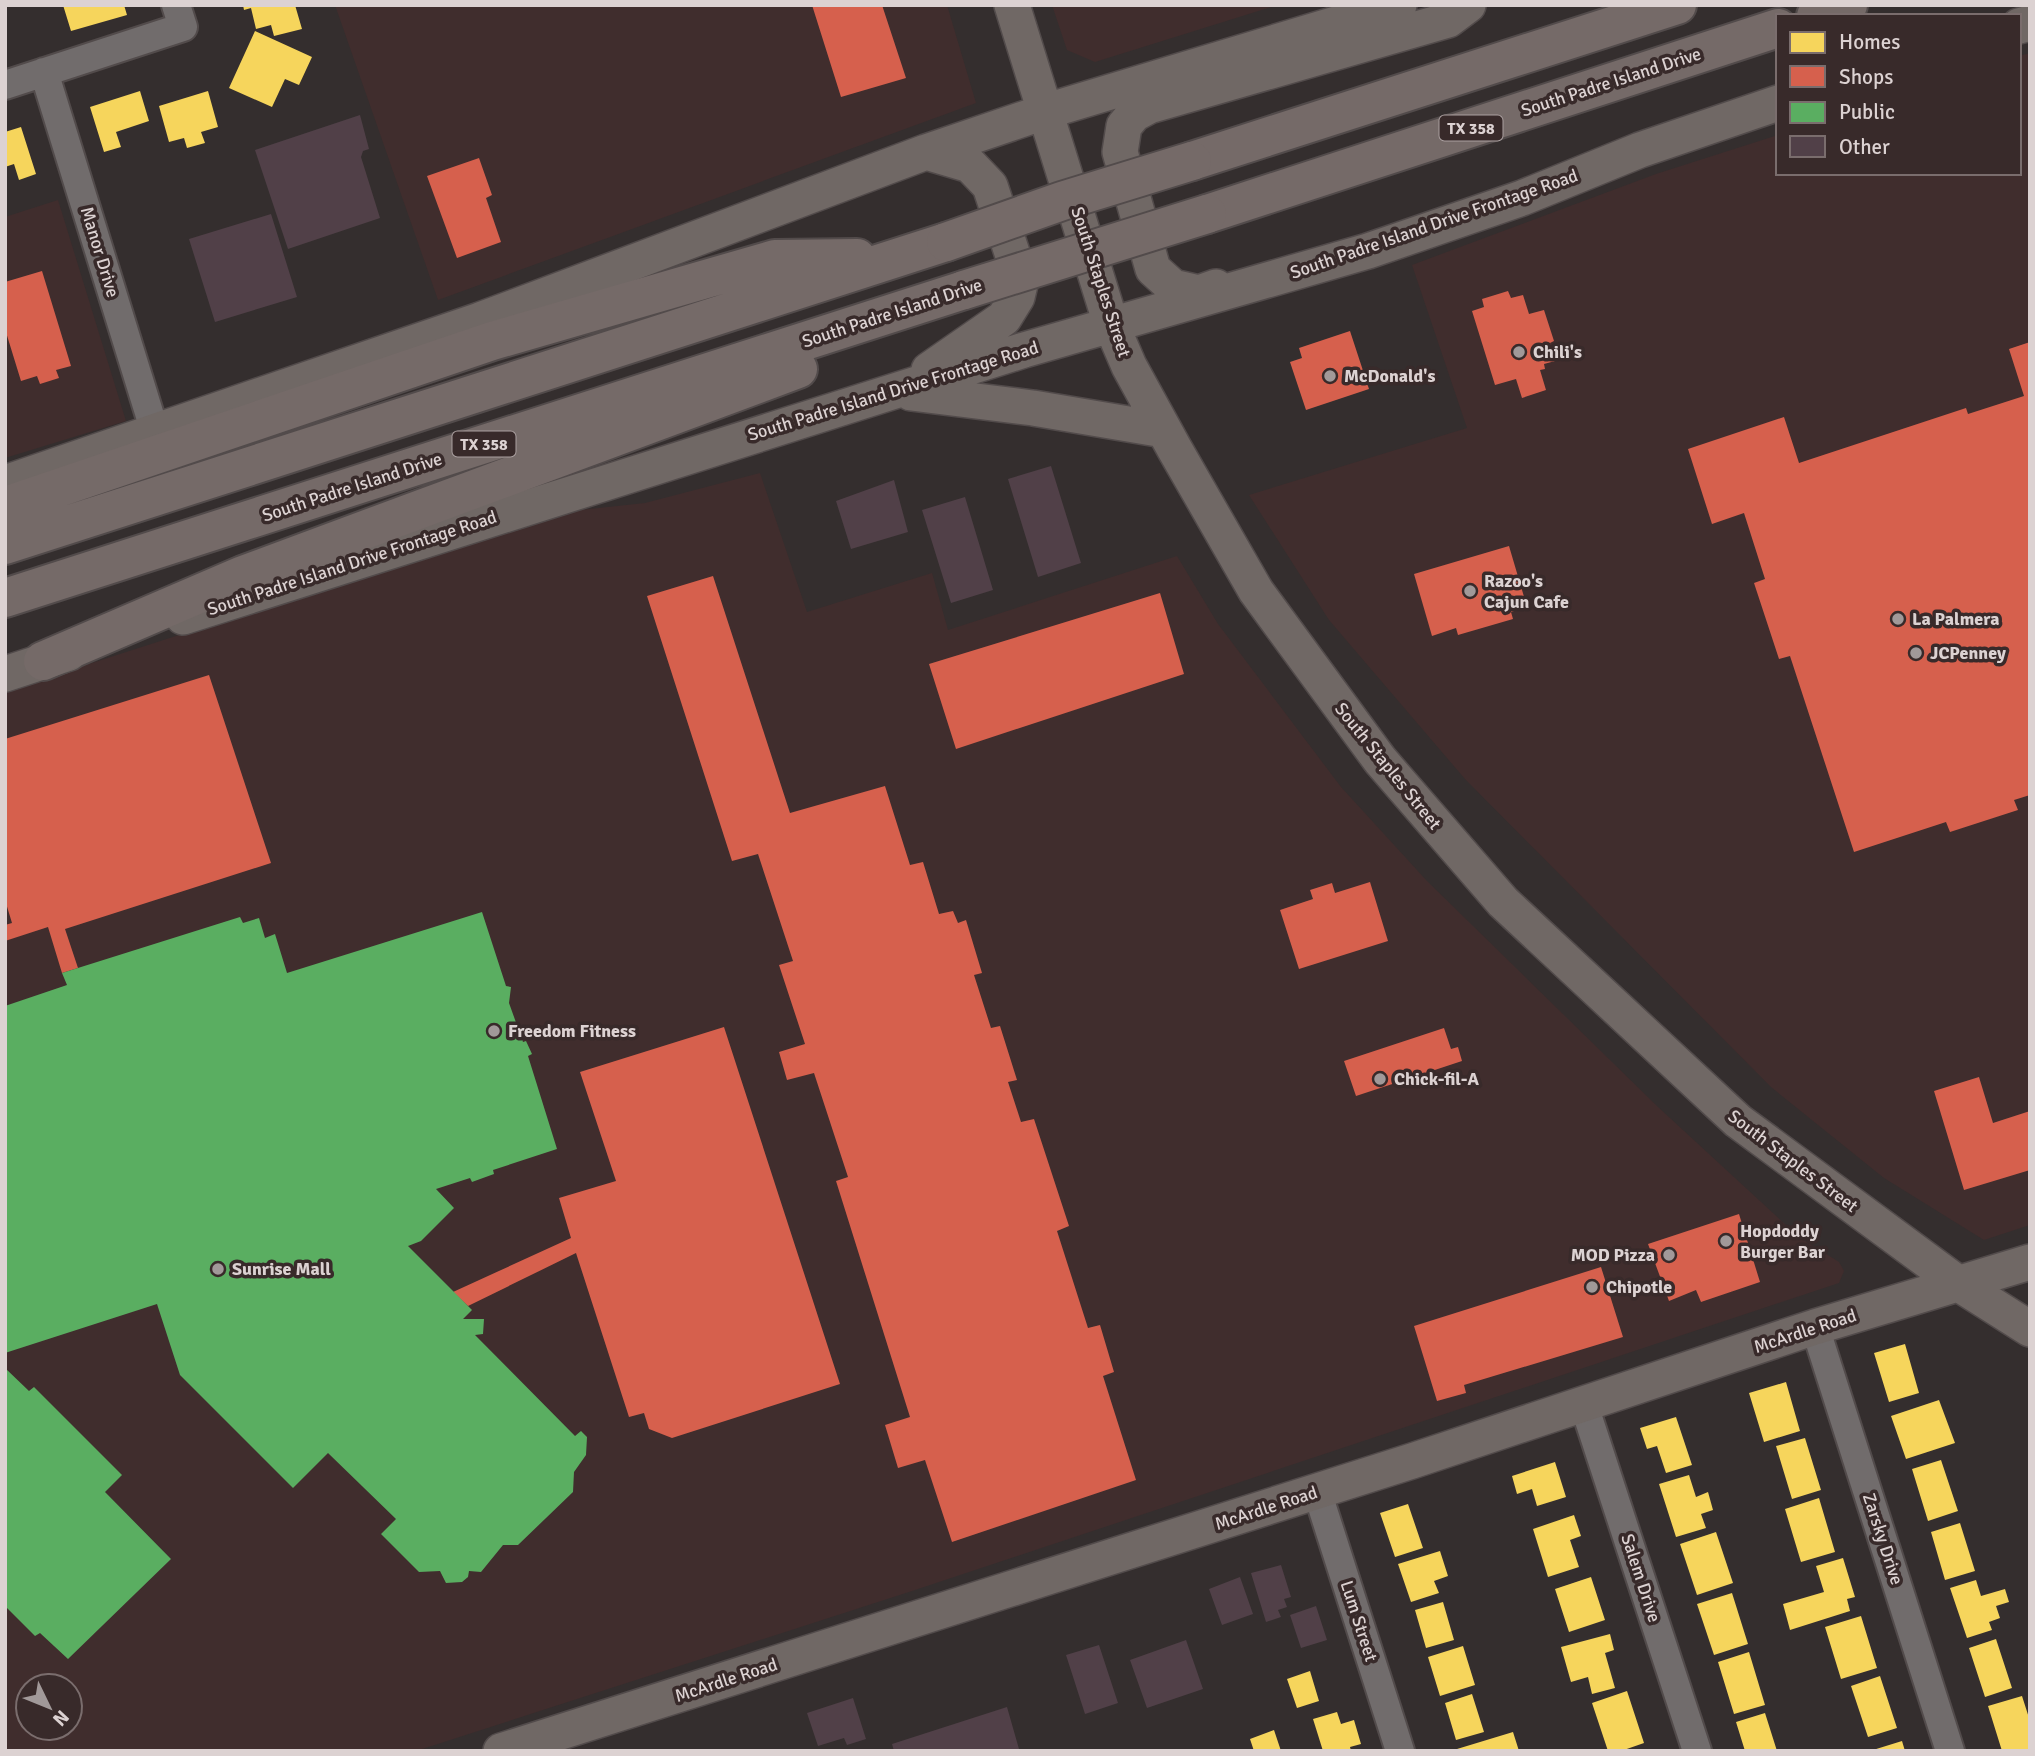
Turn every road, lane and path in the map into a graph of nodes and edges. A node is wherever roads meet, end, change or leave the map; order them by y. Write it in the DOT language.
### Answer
graph roads {
  1 [pos="176,5"];
  2 [pos="1012,5"];
  3 [pos="1399,5"];
  4 [pos="1468,5"];
  5 [pos="1677,5"];
  6 [pos="1848,5"];
  7 [pos="1822,14"];
  8 [pos="1776,29"];
  9 [pos="44,72"];
  10 [pos="5,85"];
  11 [pos="1776,104"];
  12 [pos="1047,111"];
  13 [pos="926,152"];
  14 [pos="1368,251"];
  15 [pos="894,258"];
  16 [pos="964,290"];
  17 [pos="1111,324"];
  18 [pos="897,393"];
  19 [pos="1164,430"];
  20 [pos="155,432"];
  21 [pos="5,483"];
  22 [pos="5,506"];
  23 [pos="5,545"];
  24 [pos="5,598"];
  25 [pos="43,661"];
  26 [pos="5,674"];
  27 [pos="2030,1262"];
  28 [pos="1959,1284"];
  29 [pos="1815,1327"];
  30 [pos="2030,1329"];
  31 [pos="1584,1405"];
  32 [pos="1317,1491"];
  33 [pos="501,1751"];
  34 [pos="1400,1751"];
  35 [pos="1698,1751"];
  36 [pos="1950,1751"];
  1 -- 9 [label="street"];
  2 -- 12 [label="main road, South Staples Street"];
  3 -- 12 [label="main road"];
  4 -- 14 [label="main road"];
  5 -- 15 [label="highway, bridge"];
  6 -- 7 [label="highway"];
  8 -- 16 [label="highway, South Padre Island Drive / TX 358, bridge"];
  9 -- 10 [label="street"];
  9 -- 20 [label="street, Manor Drive"];
  11 -- 14 [label="main road, South Padre Island Drive Frontage Road"];
  12 -- 13 [label="main road"];
  12 -- 17 [label="main road, South Staples Street"];
  13 -- 18 [label="main road"];
  13 -- 20 [label="main road"];
  14 -- 17 [label="main road, South Padre Island Drive Frontage Road"];
  15 -- 22 [label="highway"];
  15 -- 23 [label="highway"];
  16 -- 24 [label="highway, South Padre Island Drive / TX 358"];
  16 -- 25 [label="highway"];
  17 -- 18 [label="main road, South Padre Island Drive Frontage Road"];
  17 -- 19 [label="main road, South Staples Street"];
  18 -- 19 [label="main road"];
  18 -- 25 [label="main road, South Padre Island Drive Frontage Road"];
  19 -- 28 [label="main road, South Staples Street"];
  20 -- 21 [label="main road"];
  25 -- 26 [label="main road, South Padre Island Drive Frontage Road"];
  27 -- 28 [label="main road, McArdle Road"];
  28 -- 29 [label="main road, McArdle Road"];
  28 -- 30 [label="main road, South Staples Street"];
  29 -- 31 [label="main road, McArdle Road"];
  29 -- 36 [label="street, Zarsky Drive"];
  31 -- 32 [label="main road, McArdle Road"];
  31 -- 35 [label="street, Salem Drive"];
  32 -- 33 [label="main road, McArdle Road"];
  32 -- 34 [label="street, Lum Street"];
}
